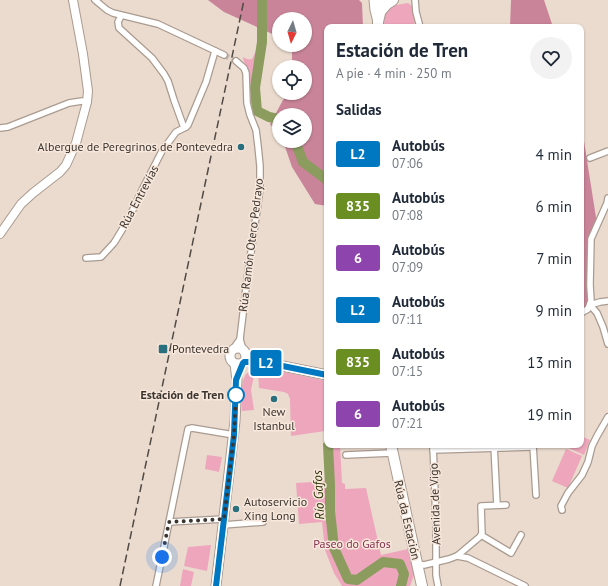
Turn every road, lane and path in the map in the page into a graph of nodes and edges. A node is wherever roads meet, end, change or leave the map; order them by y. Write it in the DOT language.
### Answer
graph roads {
  1 [pos="73,0"];
  2 [pos="95,0"];
  3 [pos="374,0"];
  4 [pos="383,0"];
  5 [pos="393,0"];
  6 [pos="415,0"];
  7 [pos="121,16"];
  8 [pos="378,20"];
  9 [pos="419,24"];
  10 [pos="215,51"];
  11 [pos="224,55"];
  12 [pos="236,61"];
  13 [pos="88,102"];
  14 [pos="186,127"];
  15 [pos="0,128"];
  16 [pos="608,151"];
  17 [pos="590,158"];
  18 [pos="608,198"];
  19 [pos="0,234"];
  20 [pos="86,258"];
  21 [pos="608,301"];
  22 [pos="590,305"];
  23 [pos="584,311"];
  24 [pos="240,339"];
  25 [pos="608,344"];
  26 [pos="233,349"];
  27 [pos="242,358"];
  28 [pos="324,374"];
  29 [pos="608,417"];
  30 [pos="234,435"];
  31 [pos="433,448"];
  32 [pos="494,448"];
  33 [pos="533,448"];
  34 [pos="391,449"];
  35 [pos="346,455"];
  36 [pos="536,495"];
  37 [pos="498,505"];
  38 [pos="506,505"];
  39 [pos="562,510"];
  40 [pos="169,522"];
  41 [pos="223,522"];
  42 [pos="263,522"];
  43 [pos="481,535"];
  44 [pos="521,535"];
  45 [pos="457,556"];
  46 [pos="436,562"];
  47 [pos="420,566"];
  48 [pos="522,585"];
  49 [pos="156,586"];
  50 [pos="216,586"];
  51 [pos="422,586"];
  52 [pos="438,586"];
  1 -- 13 [label="street"];
  2 -- 7 [label="street"];
  3 -- 8 [label="main road"];
  4 -- 8 [label="highway"];
  5 -- 8 [label="highway"];
  6 -- 9 [label="street"];
  7 -- 10 [label="street"];
  7 -- 14 [label="street"];
  10 -- 11 [label="street"];
  10 -- 14 [label="street, Rúa Entrevías"];
  12 -- 24 [label="street, Rúa Ramón Otero Pedrayo"];
  13 -- 15 [label="street"];
  13 -- 19 [label="street"];
  14 -- 20 [label="street, Rúa Entrevías"];
  16 -- 17 [label="street"];
  18 -- 22 [label="street"];
  21 -- 22 [label="street"];
  22 -- 23 [label="street"];
  22 -- 25 [label="street"];
  24 -- 26 [label="street, Rúa Ramón Otero Pedrayo"];
  24 -- 27 [label="street, Rúa Ramón Otero Pedrayo"];
  26 -- 27 [label="main road"];
  26 -- 27 [label="main road"];
  27 -- 28 [label="main road"];
  27 -- 30 [label="main road"];
  29 -- 39 [label="street"];
  30 -- 40 [label="street"];
  30 -- 41 [label="main road"];
  31 -- 46 [label="street, Avenida de Vigo"];
  32 -- 37 [label="street"];
  33 -- 36 [label="street"];
  34 -- 35 [label="street, Rúa da Estación"];
  34 -- 47 [label="highway, Rúa da Estación"];
  37 -- 38 [label="street"];
  37 -- 43 [label="street"];
  40 -- 41 [label="street"];
  40 -- 49 [label="street"];
  41 -- 42 [label="street"];
  41 -- 50 [label="main road"];
  43 -- 44 [label="street"];
  43 -- 45 [label="street"];
  45 -- 46 [label="street"];
  45 -- 48 [label="street"];
  46 -- 47 [label="street, Avenida de Vigo"];
  46 -- 52 [label="street, Avenida de Vigo"];
  47 -- 51 [label="highway, Rúa da Estación"];
}
